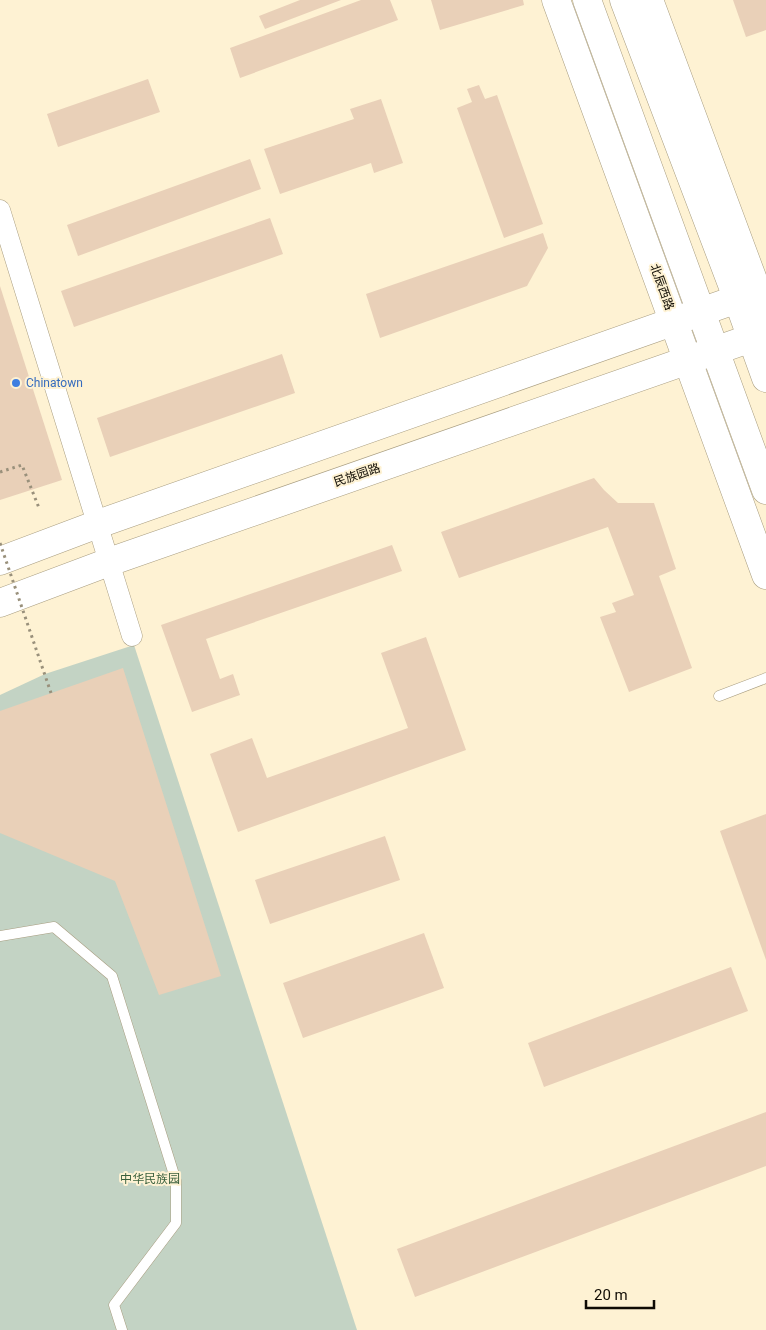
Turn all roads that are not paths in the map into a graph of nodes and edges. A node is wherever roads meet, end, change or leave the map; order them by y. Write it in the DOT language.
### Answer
graph roads {
  1 [pos="556,0"];
  2 [pos="587,0"];
  3 [pos="624,0"];
  4 [pos="649,0"];
  5 [pos="0,210"];
  6 [pos="757,299"];
  7 [pos="702,313"];
  8 [pos="675,322"];
  9 [pos="759,336"];
  10 [pos="715,351"];
  11 [pos="689,360"];
  12 [pos="766,378"];
  13 [pos="766,490"];
  14 [pos="98,524"];
  15 [pos="0,560"];
  16 [pos="109,562"];
  17 [pos="766,575"];
  18 [pos="0,603"];
  19 [pos="132,636"];
  20 [pos="766,678"];
  21 [pos="719,696"];
  22 [pos="0,936"];
  23 [pos="122,1330"];
  1 -- 8 [label="main road, 北辰西路"];
  2 -- 7 [label="main road"];
  3 -- 6 [label="main road"];
  4 -- 6 [label="main road"];
  5 -- 14 [label="street"];
  6 -- 7 [label="main road"];
  6 -- 9 [label="main road"];
  7 -- 8 [label="main road"];
  7 -- 10 [label="main road"];
  8 -- 11 [label="main road, 北辰西路"];
  8 -- 14 [label="main road"];
  9 -- 10 [label="main road, 民族园路"];
  9 -- 12 [label="main road"];
  10 -- 11 [label="main road, 民族园路"];
  10 -- 13 [label="main road"];
  11 -- 16 [label="main road, 民族园路"];
  11 -- 17 [label="main road, 北辰西路"];
  14 -- 15 [label="main road"];
  14 -- 16 [label="street"];
  16 -- 18 [label="main road, 民族园路"];
  16 -- 19 [label="street"];
  20 -- 21 [label="lane"];
  22 -- 23 [label="lane"];
}
